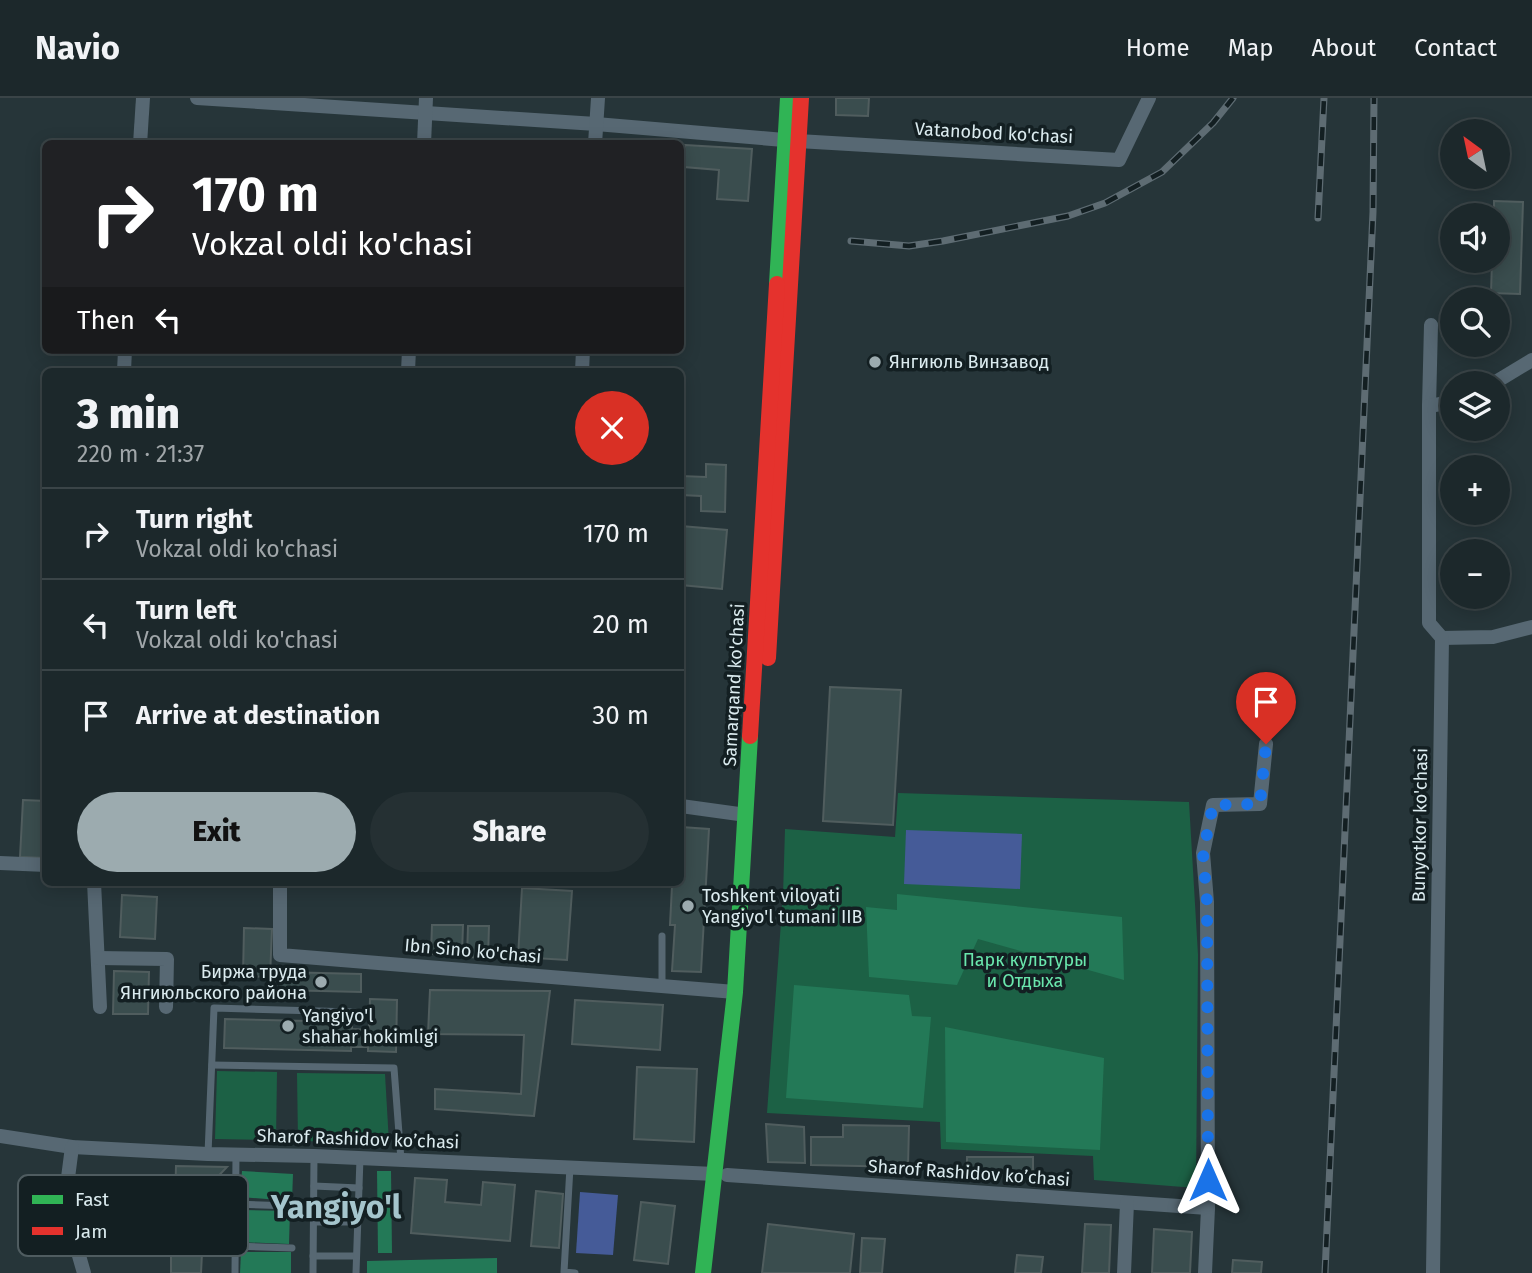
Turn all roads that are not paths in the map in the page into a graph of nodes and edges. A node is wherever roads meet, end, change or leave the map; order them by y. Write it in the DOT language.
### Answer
graph roads {
  1 [pos="143,98"];
  2 [pos="197,98"];
  3 [pos="598,98"];
  4 [pos="788,98"];
  5 [pos="802,98"];
  6 [pos="1149,98"];
  7 [pos="426,105"];
  8 [pos="597,124"];
  9 [pos="140,140"];
  10 [pos="424,140"];
  11 [pos="595,140"];
  12 [pos="791,141"];
  13 [pos="1431,325"];
  14 [pos="1532,360"];
  15 [pos="1510,373"];
  16 [pos="1440,404"];
  17 [pos="1429,406"];
  18 [pos="1532,627"];
  19 [pos="1442,638"];
  20 [pos="1266,744"];
  21 [pos="684,806"];
  22 [pos="752,816"];
  23 [pos="0,863"];
  24 [pos="42,865"];
  25 [pos="94,886"];
  26 [pos="280,886"];
  27 [pos="662,936"];
  28 [pos="98,958"];
  29 [pos="662,986"];
  30 [pos="735,992"];
  31 [pos="100,1007"];
  32 [pos="166,1007"];
  33 [pos="354,1012"];
  34 [pos="212,1065"];
  35 [pos="0,1136"];
  36 [pos="72,1147"];
  37 [pos="208,1154"];
  38 [pos="236,1154"];
  39 [pos="314,1156"];
  40 [pos="360,1158"];
  41 [pos="401,1160"];
  42 [pos="570,1167"];
  43 [pos="69,1175"];
  44 [pos="236,1175"];
  45 [pos="721,1175"];
  46 [pos="314,1186"];
  47 [pos="359,1188"];
  48 [pos="1127,1203"];
  49 [pos="248,1204"];
  50 [pos="292,1206"];
  51 [pos="1208,1208"];
  52 [pos="314,1222"];
  53 [pos="358,1222"];
  54 [pos="248,1246"];
  55 [pos="292,1248"];
  56 [pos="79,1256"];
  57 [pos="313,1256"];
  58 [pos="356,1256"];
  59 [pos="84,1273"];
  60 [pos="313,1273"];
  61 [pos="356,1273"];
  62 [pos="575,1273"];
  63 [pos="703,1273"];
  64 [pos="716,1273"];
  65 [pos="1124,1273"];
  66 [pos="1205,1273"];
  67 [pos="1433,1273"];
  1 -- 9 [label="street"];
  2 -- 7 [label="street, Vatanobod ko'chasi"];
  3 -- 8 [label="street"];
  4 -- 12 [label="main road, Samarqand ko'chasi"];
  5 -- 12 [label="main road, Samarqand ko'chasi"];
  6 -- 12 [label="street, Vatanobod ko'chasi"];
  7 -- 8 [label="street, Vatanobod ko'chasi"];
  7 -- 10 [label="street"];
  8 -- 11 [label="street"];
  8 -- 12 [label="street, Vatanobod ko'chasi"];
  12 -- 22 [label="main road, Samarqand ko'chasi"];
  13 -- 17 [label="street, Bunyotkor ko'chasi"];
  14 -- 15 [label="street"];
  16 -- 17 [label="street"];
  17 -- 19 [label="street, Bunyotkor ko'chasi"];
  18 -- 19 [label="street"];
  19 -- 67 [label="street, Bunyotkor ko'chasi"];
  20 -- 51 [label="street"];
  21 -- 22 [label="street"];
  22 -- 30 [label="main road, Samarqand ko'chasi"];
  22 -- 45 [label="main road, Samarqand ko'chasi"];
  23 -- 24 [label="street"];
  25 -- 28 [label="street"];
  26 -- 29 [label="street, Ibn Sino ko'chasi"];
  27 -- 29 [label="lane"];
  28 -- 31 [label="street"];
  28 -- 32 [label="street"];
  29 -- 30 [label="street, Ibn Sino ko'chasi"];
  30 -- 45 [label="main road, Samarqand ko'chasi"];
  33 -- 34 [label="lane"];
  34 -- 37 [label="lane"];
  34 -- 41 [label="lane"];
  35 -- 36 [label="street, Sharof Rashidov ko’chasi"];
  36 -- 37 [label="street, Sharof Rashidov ko’chasi"];
  36 -- 43 [label="street"];
  37 -- 38 [label="street, Sharof Rashidov ko’chasi"];
  38 -- 39 [label="street, Sharof Rashidov ko’chasi"];
  38 -- 44 [label="lane"];
  39 -- 40 [label="street, Sharof Rashidov ko’chasi"];
  39 -- 46 [label="lane"];
  40 -- 41 [label="street, Sharof Rashidov ko’chasi"];
  40 -- 47 [label="lane"];
  41 -- 42 [label="street, Sharof Rashidov ko’chasi"];
  42 -- 45 [label="street, Sharof Rashidov ko’chasi"];
  42 -- 62 [label="lane"];
  45 -- 48 [label="street, Sharof Rashidov ko’chasi"];
  45 -- 63 [label="main road, Samarqand ko'chasi"];
  45 -- 64 [label="main road, Samarqand ko'chasi"];
  46 -- 47 [label="lane"];
  46 -- 52 [label="lane"];
  47 -- 53 [label="lane"];
  48 -- 51 [label="street, Sharof Rashidov ko’chasi"];
  48 -- 65 [label="street"];
  49 -- 50 [label="lane"];
  51 -- 66 [label="street"];
  52 -- 53 [label="lane"];
  52 -- 57 [label="lane"];
  53 -- 58 [label="lane"];
  54 -- 55 [label="lane"];
  56 -- 59 [label="street"];
  57 -- 58 [label="lane"];
  57 -- 60 [label="lane"];
  58 -- 61 [label="lane"];
}
